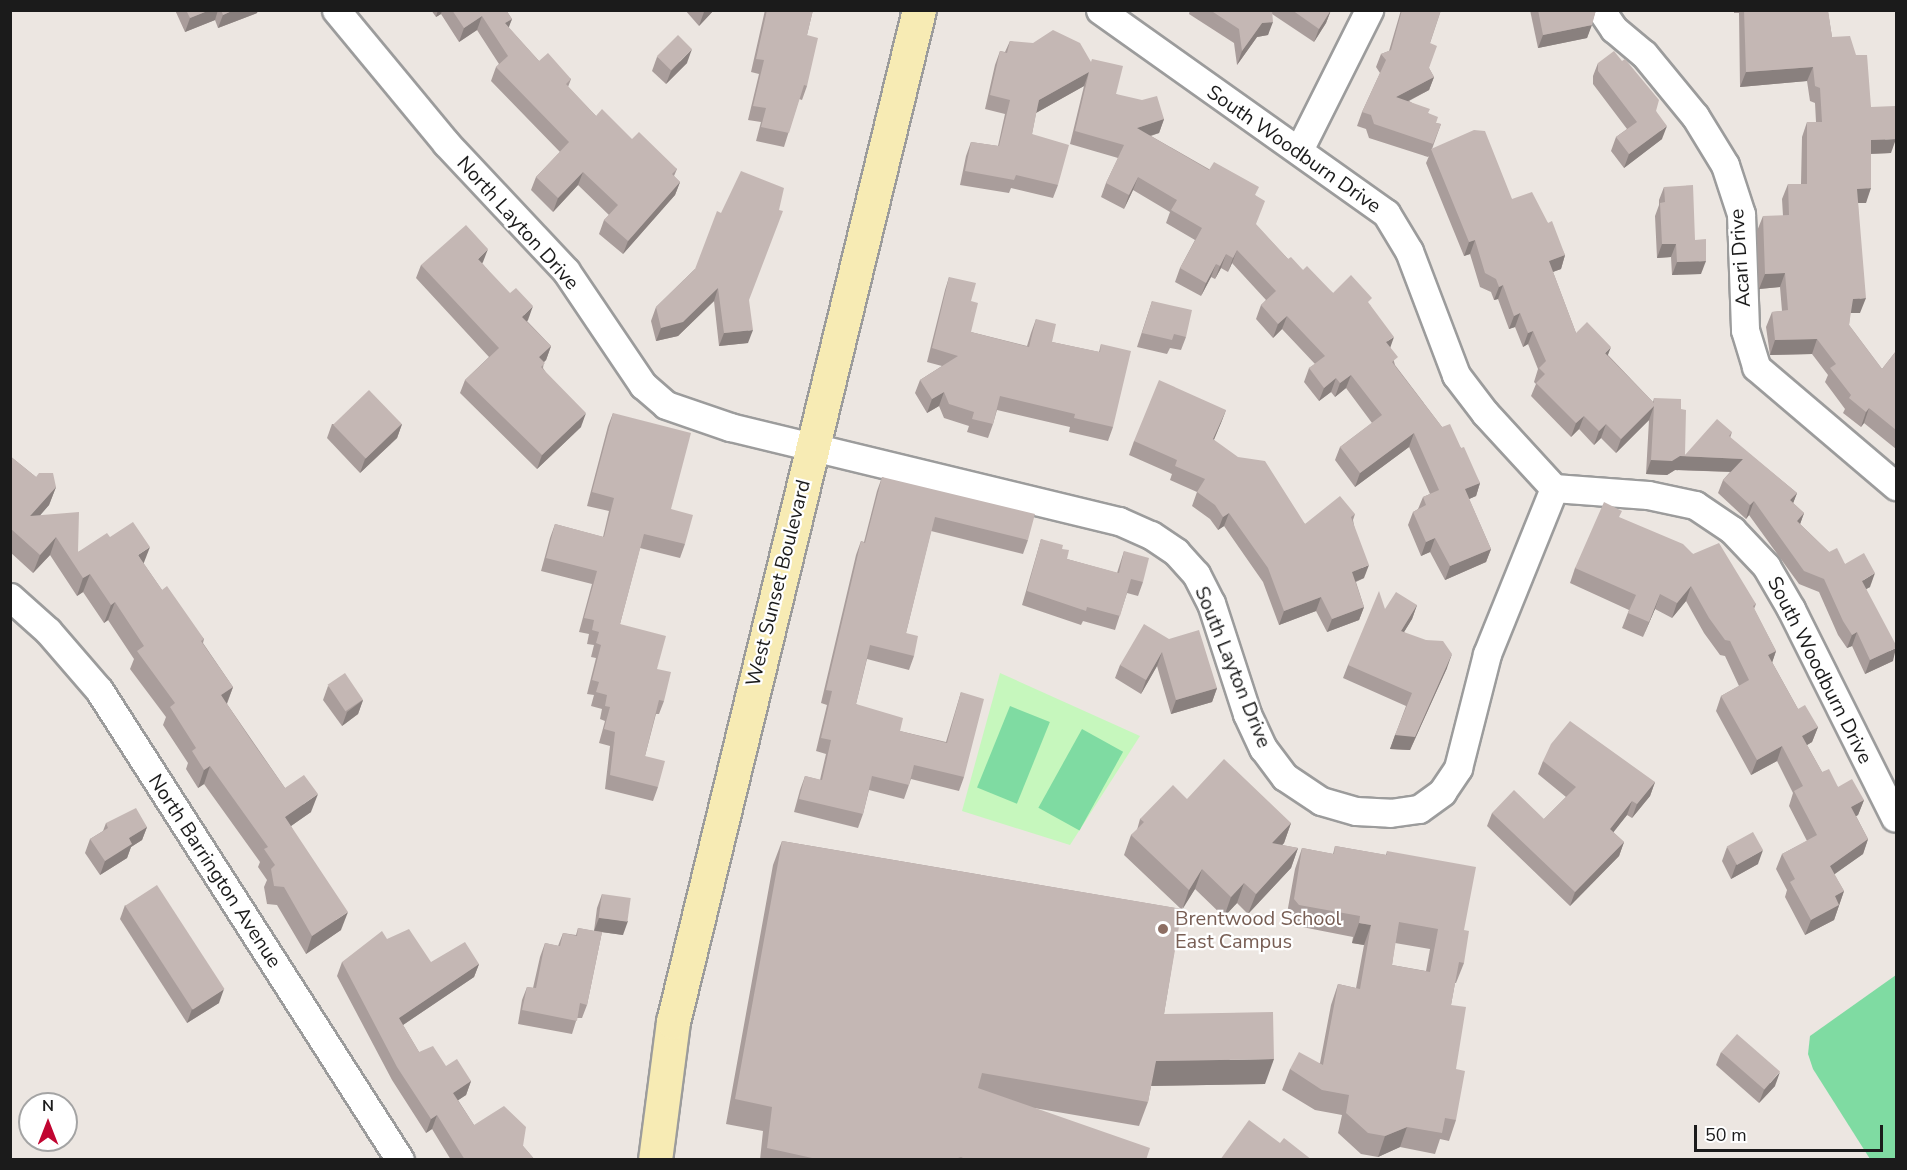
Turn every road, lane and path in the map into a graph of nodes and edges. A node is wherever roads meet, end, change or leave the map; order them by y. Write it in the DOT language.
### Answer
graph roads {
  1 [pos="336,10"];
  2 [pos="919,10"];
  3 [pos="1100,10"];
  4 [pos="1369,10"];
  5 [pos="1601,10"];
  6 [pos="1299,150"];
  7 [pos="811,447"];
  8 [pos="1896,486"];
  9 [pos="1554,488"];
  10 [pos="10,597"];
  11 [pos="1895,818"];
  12 [pos="399,1160"];
  13 [pos="655,1160"];
  1 -- 7 [label="street, North Layton Drive"];
  2 -- 7 [label="main road, West Sunset Boulevard"];
  3 -- 6 [label="street, South Woodburn Drive"];
  4 -- 6 [label="street"];
  5 -- 8 [label="street, Acari Drive"];
  6 -- 9 [label="street, South Woodburn Drive"];
  7 -- 9 [label="street, South Layton Drive"];
  7 -- 13 [label="main road, West Sunset Boulevard"];
  9 -- 11 [label="street, South Woodburn Drive"];
  10 -- 12 [label="street, North Barrington Avenue"];
}
